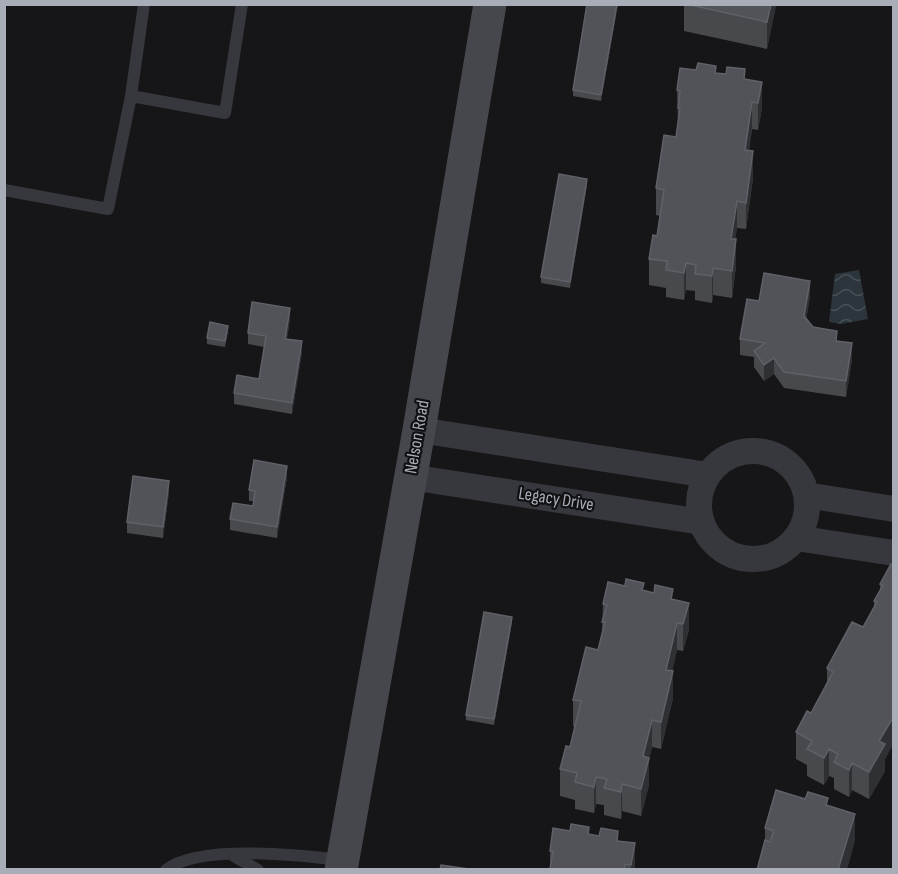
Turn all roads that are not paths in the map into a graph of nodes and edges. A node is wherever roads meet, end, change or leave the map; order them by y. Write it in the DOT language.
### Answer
graph roads {
  1 [pos="144,4"];
  2 [pos="242,4"];
  3 [pos="490,4"];
  4 [pos="130,96"];
  5 [pos="4,190"];
  6 [pos="419,430"];
  7 [pos="708,475"];
  8 [pos="410,477"];
  9 [pos="806,495"];
  10 [pos="894,509"];
  11 [pos="702,522"];
  12 [pos="796,538"];
  13 [pos="894,553"];
  14 [pos="233,855"];
  15 [pos="342,865"];
  16 [pos="166,870"];
  17 [pos="258,870"];
  1 -- 4 [label="lane"];
  2 -- 4 [label="lane"];
  3 -- 6 [label="main road, Nelson Road"];
  4 -- 5 [label="lane"];
  6 -- 7 [label="street"];
  6 -- 8 [label="main road, Nelson Road"];
  7 -- 9 [label="street"];
  7 -- 11 [label="street"];
  8 -- 11 [label="street, Legacy Drive"];
  8 -- 15 [label="main road, Nelson Road"];
  9 -- 10 [label="street"];
  9 -- 12 [label="street"];
  11 -- 12 [label="street"];
  12 -- 13 [label="street"];
  14 -- 15 [label="lane"];
  14 -- 16 [label="lane"];
  14 -- 17 [label="lane"];
}
